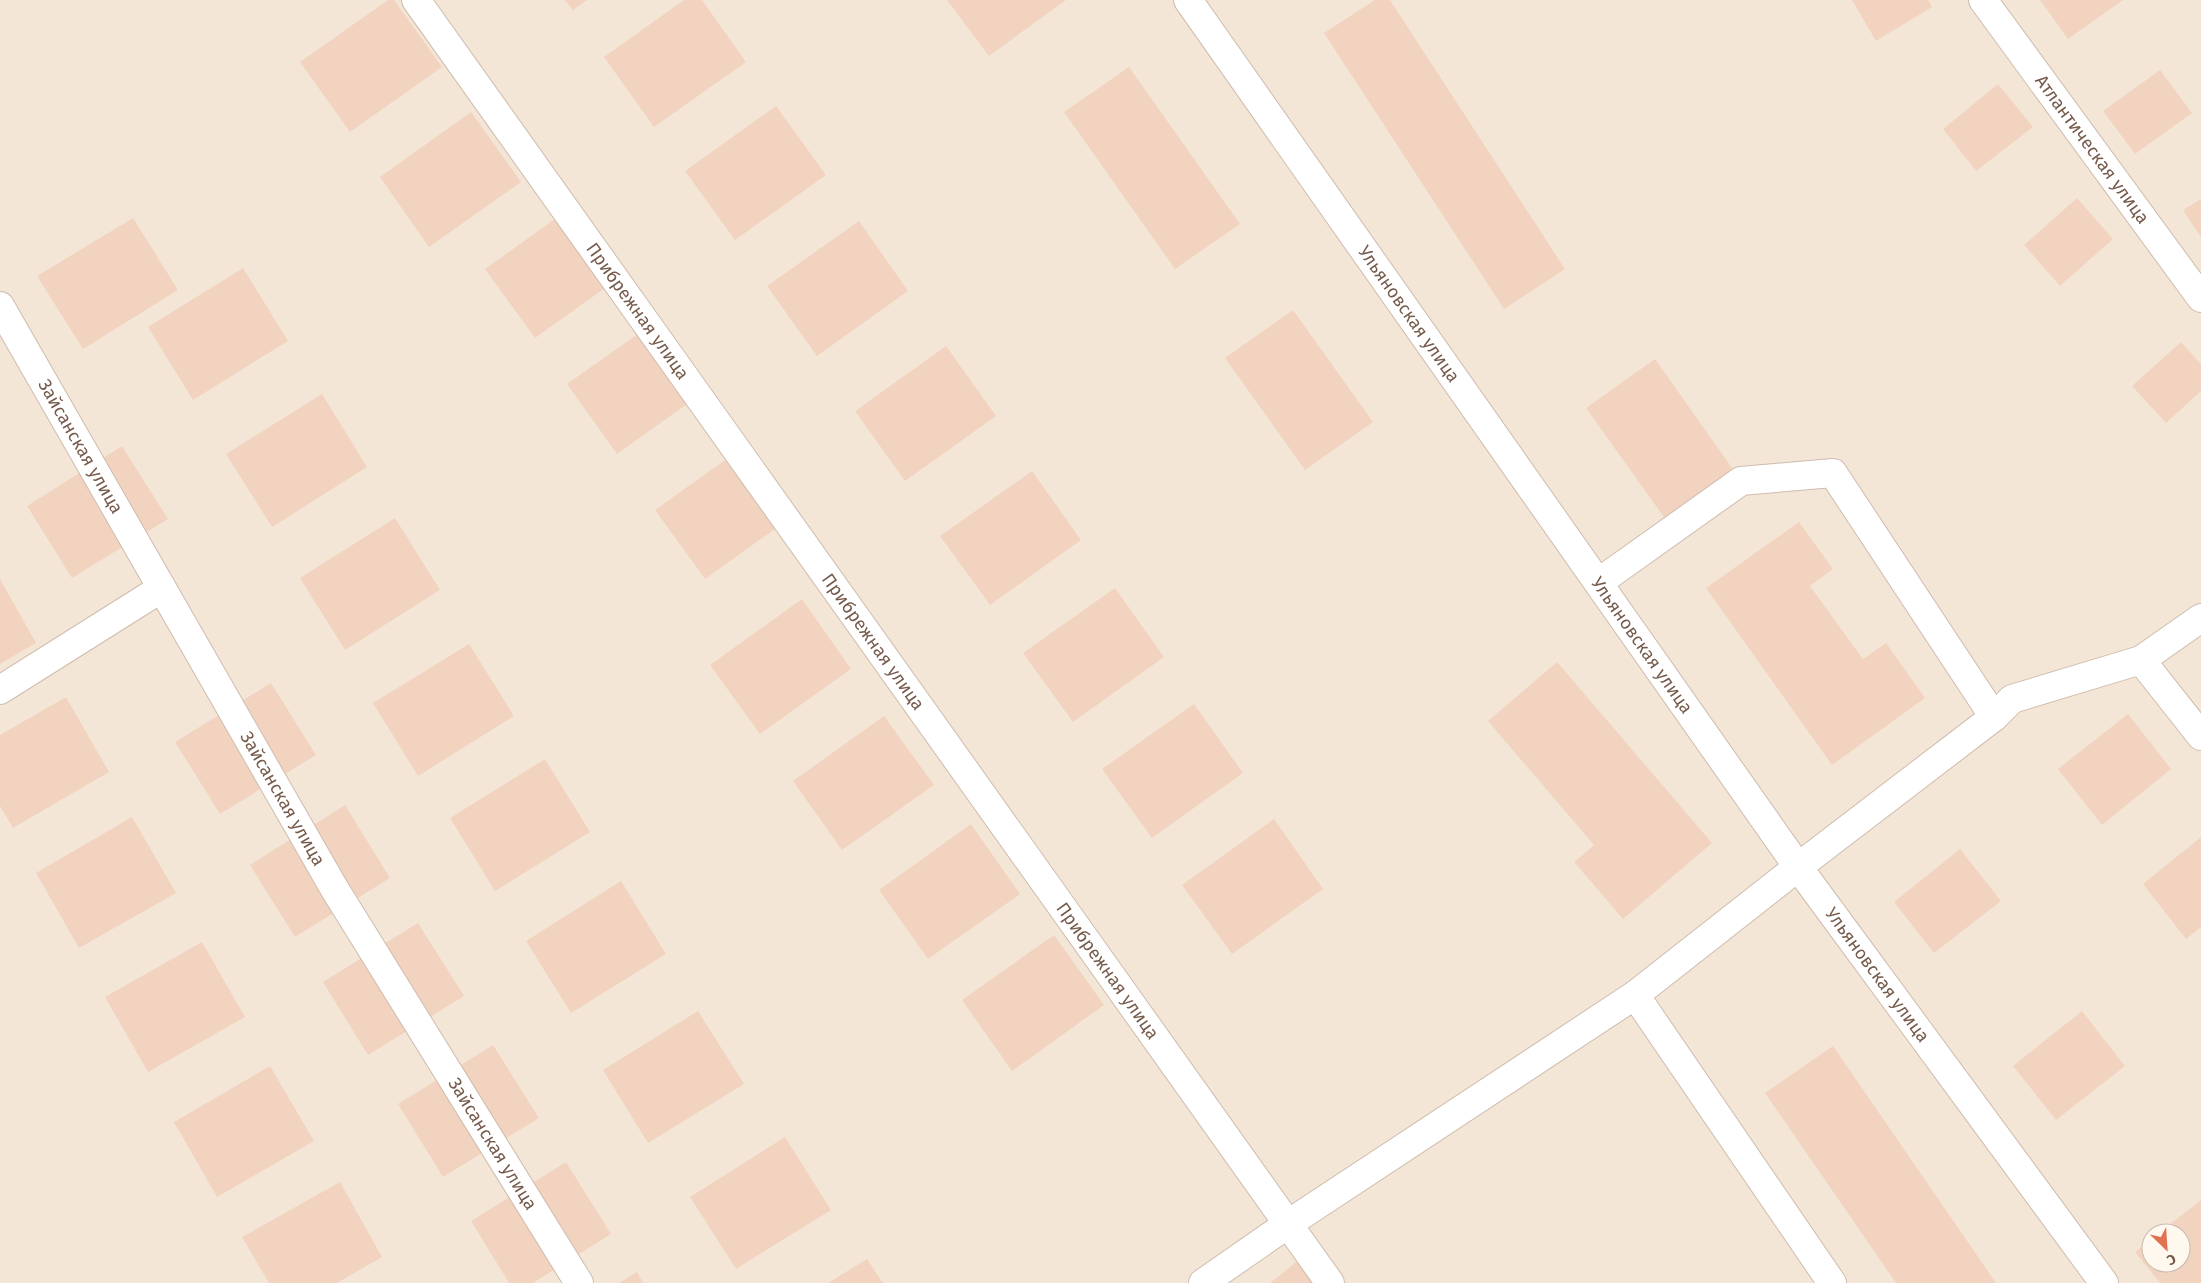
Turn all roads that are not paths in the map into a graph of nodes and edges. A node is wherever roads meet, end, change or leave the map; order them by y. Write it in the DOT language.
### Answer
graph roads {
  1 [pos="416,0"];
  2 [pos="1188,0"];
  3 [pos="1983,0"];
  4 [pos="2201,298"];
  5 [pos="0,306"];
  6 [pos="1599,582"];
  7 [pos="162,588"];
  8 [pos="2201,618"];
  9 [pos="2141,660"];
  10 [pos="0,690"];
  11 [pos="1994,717"];
  12 [pos="2201,736"];
  13 [pos="1798,866"];
  14 [pos="1635,995"];
  15 [pos="1288,1224"];
  16 [pos="579,1283"];
  17 [pos="1203,1283"];
  18 [pos="1330,1283"];
  19 [pos="1832,1283"];
  20 [pos="2104,1283"];
  1 -- 15 [label="street, Прибрежная улица"];
  2 -- 6 [label="street, Ульяновская улица"];
  3 -- 4 [label="street, Атлантическая улица"];
  5 -- 7 [label="street, Зайсанская улица"];
  6 -- 11 [label="street"];
  6 -- 13 [label="street, Ульяновская улица"];
  7 -- 10 [label="street"];
  7 -- 16 [label="street, Зайсанская улица"];
  8 -- 9 [label="street"];
  9 -- 11 [label="street"];
  9 -- 12 [label="street"];
  11 -- 13 [label="street"];
  13 -- 14 [label="street"];
  13 -- 20 [label="street, Ульяновская улица"];
  14 -- 15 [label="street"];
  14 -- 19 [label="street"];
  15 -- 17 [label="street"];
  15 -- 18 [label="street, Прибрежная улица"];
}
